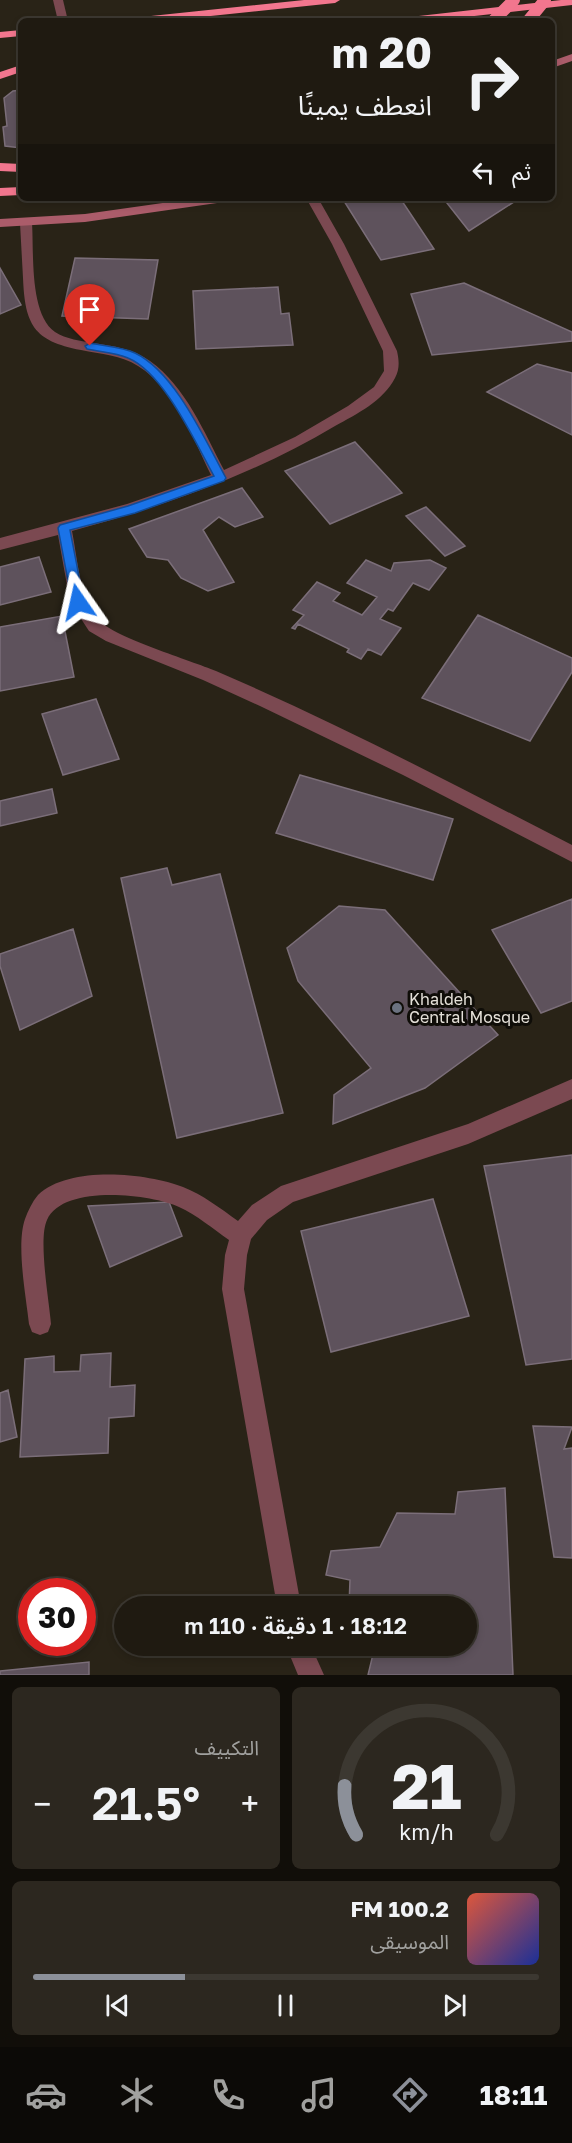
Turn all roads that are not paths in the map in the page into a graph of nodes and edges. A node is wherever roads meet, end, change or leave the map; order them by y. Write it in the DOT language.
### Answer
graph roads {
  1 [pos="58,0"];
  2 [pos="219,0"];
  3 [pos="335,0"];
  4 [pos="514,0"];
  5 [pos="545,0"];
  6 [pos="572,2"];
  7 [pos="62,18"];
  8 [pos="149,18"];
  9 [pos="165,18"];
  10 [pos="428,18"];
  11 [pos="496,18"];
  12 [pos="530,18"];
  13 [pos="18,33"];
  14 [pos="0,35"];
  15 [pos="572,57"];
  16 [pos="18,63"];
  17 [pos="0,65"];
  18 [pos="555,65"];
  19 [pos="18,69"];
  20 [pos="0,76"];
  21 [pos="0,167"];
  22 [pos="18,168"];
  23 [pos="18,191"];
  24 [pos="0,192"];
  25 [pos="206,201"];
  26 [pos="314,201"];
  27 [pos="0,223"];
  28 [pos="27,223"];
  29 [pos="220,478"];
  30 [pos="64,528"];
  31 [pos="0,544"];
  32 [pos="572,854"];
  33 [pos="572,1089"];
  34 [pos="240,1235"];
  35 [pos="40,1324"];
  36 [pos="287,1596"];
  37 [pos="303,1656"];
  38 [pos="311,1675"];
  1 -- 7 [label="street"];
  2 -- 8 [label="highway"];
  3 -- 9 [label="highway"];
  4 -- 11 [label="highway, bridge"];
  5 -- 12 [label="highway, bridge"];
  6 -- 10 [label="highway"];
  13 -- 14 [label="highway"];
  15 -- 18 [label="street"];
  16 -- 17 [label="highway"];
  19 -- 20 [label="highway"];
  21 -- 22 [label="highway"];
  23 -- 24 [label="highway"];
  25 -- 28 [label="street"];
  26 -- 29 [label="street"];
  27 -- 28 [label="street"];
  28 -- 29 [label="street"];
  29 -- 30 [label="street"];
  30 -- 31 [label="street"];
  30 -- 32 [label="street"];
  33 -- 34 [label="street"];
  34 -- 35 [label="street"];
  34 -- 36 [label="street"];
  37 -- 38 [label="street"];
}
